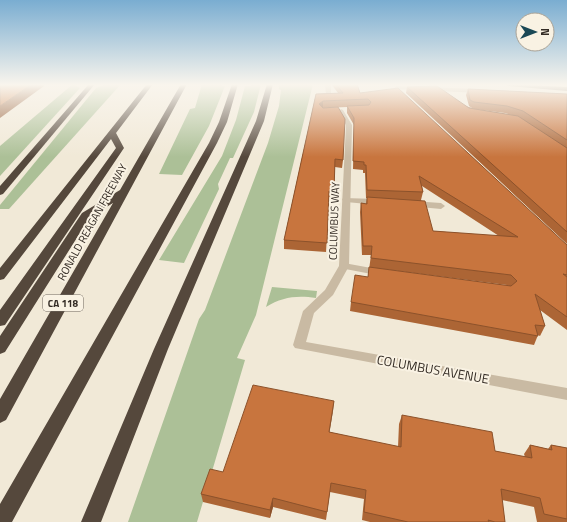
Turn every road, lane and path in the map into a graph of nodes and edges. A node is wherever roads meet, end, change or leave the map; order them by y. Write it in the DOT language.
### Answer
graph roads {
  1 [pos="71,108"];
  2 [pos="131,108"];
  3 [pos="171,108"];
  4 [pos="227,108"];
  5 [pos="264,108"];
  6 [pos="341,110"];
  7 [pos="112,132"];
  8 [pos="126,190"];
  9 [pos="0,192"];
  10 [pos="346,200"];
  11 [pos="386,202"];
  12 [pos="401,203"];
  13 [pos="441,206"];
  14 [pos="344,266"];
  15 [pos="390,274"];
  16 [pos="0,276"];
  17 [pos="0,321"];
  18 [pos="299,345"];
  19 [pos="0,348"];
  20 [pos="567,394"];
  21 [pos="0,415"];
  22 [pos="1,522"];
  23 [pos="91,522"];
  1 -- 9 [label="highway"];
  2 -- 7 [label="highway"];
  3 -- 8 [label="highway, RONALD REAGAN FREEWAY / CA 118"];
  4 -- 22 [label="highway"];
  5 -- 23 [label="highway"];
  6 -- 10 [label="street, COLUMBUS WAY"];
  7 -- 16 [label="highway"];
  7 -- 17 [label="highway"];
  8 -- 19 [label="highway, CA 118"];
  8 -- 21 [label="highway, RONALD REAGAN FREEWAY / CA 118"];
  10 -- 11 [label="street"];
  10 -- 14 [label="street, COLUMBUS WAY"];
  12 -- 13 [label="street"];
  14 -- 15 [label="street"];
  14 -- 18 [label="street, COLUMBUS WAY"];
  18 -- 20 [label="street, COLUMBUS AVENUE"];
}
